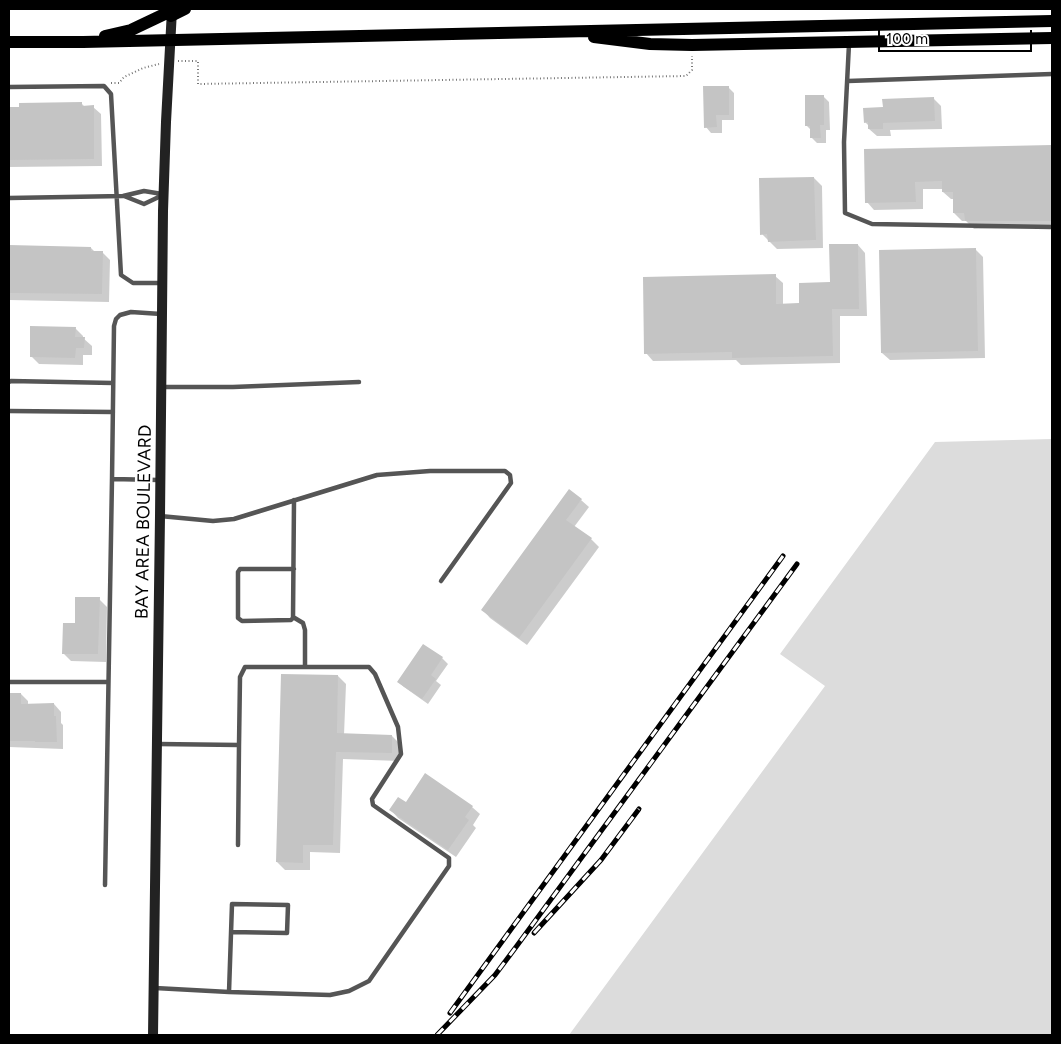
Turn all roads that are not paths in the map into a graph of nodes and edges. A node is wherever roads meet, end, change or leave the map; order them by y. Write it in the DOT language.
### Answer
graph roads {
  1 [pos="185,9"];
  2 [pos="171,12"];
  3 [pos="1052,20"];
  4 [pos="544,31"];
  5 [pos="1052,38"];
  6 [pos="170,40"];
  7 [pos="9,42"];
  8 [pos="83,42"];
  9 [pos="849,42"];
  10 [pos="1052,74"];
  11 [pos="848,80"];
  12 [pos="9,87"];
  13 [pos="164,195"];
  14 [pos="117,196"];
  15 [pos="123,196"];
  16 [pos="9,198"];
  17 [pos="1052,228"];
  18 [pos="163,282"];
  19 [pos="163,314"];
  20 [pos="9,382"];
  21 [pos="113,382"];
  22 [pos="359,382"];
  23 [pos="162,387"];
  24 [pos="9,411"];
  25 [pos="113,412"];
  26 [pos="112,479"];
  27 [pos="161,480"];
  28 [pos="294,500"];
  29 [pos="160,516"];
  30 [pos="294,569"];
  31 [pos="440,582"];
  32 [pos="293,617"];
  33 [pos="304,667"];
  34 [pos="9,682"];
  35 [pos="108,682"];
  36 [pos="158,744"];
  37 [pos="239,745"];
  38 [pos="238,845"];
  39 [pos="105,885"];
  40 [pos="231,932"];
  41 [pos="154,988"];
  42 [pos="229,992"];
  43 [pos="153,1035"];
  1 -- 2 [label="main road"];
  2 -- 6 [label="main road, BAY AREA BOULEVARD"];
  2 -- 8 [label="main road"];
  3 -- 4 [label="main road"];
  4 -- 6 [label="main road"];
  4 -- 9 [label="main road"];
  5 -- 9 [label="main road"];
  6 -- 8 [label="main road"];
  6 -- 13 [label="main road, BAY AREA BOULEVARD"];
  7 -- 8 [label="main road"];
  9 -- 11 [label="lane"];
  10 -- 11 [label="lane"];
  11 -- 17 [label="lane"];
  12 -- 14 [label="lane"];
  13 -- 15 [label="lane"];
  13 -- 15 [label="lane"];
  13 -- 18 [label="main road, BAY AREA BOULEVARD"];
  14 -- 15 [label="lane"];
  14 -- 16 [label="lane"];
  14 -- 18 [label="lane"];
  18 -- 19 [label="main road, BAY AREA BOULEVARD"];
  19 -- 21 [label="lane"];
  19 -- 23 [label="main road, BAY AREA BOULEVARD"];
  20 -- 21 [label="lane"];
  21 -- 25 [label="lane"];
  22 -- 23 [label="lane"];
  23 -- 27 [label="main road, BAY AREA BOULEVARD"];
  24 -- 25 [label="lane"];
  25 -- 26 [label="lane"];
  26 -- 27 [label="lane"];
  26 -- 35 [label="lane"];
  27 -- 29 [label="main road, BAY AREA BOULEVARD"];
  28 -- 29 [label="lane"];
  28 -- 30 [label="lane"];
  28 -- 31 [label="lane"];
  29 -- 36 [label="main road, BAY AREA BOULEVARD"];
  30 -- 32 [label="lane"];
  30 -- 32 [label="lane"];
  32 -- 33 [label="lane"];
  33 -- 37 [label="lane"];
  33 -- 42 [label="lane"];
  34 -- 35 [label="lane"];
  35 -- 39 [label="lane"];
  36 -- 37 [label="lane"];
  36 -- 41 [label="main road, BAY AREA BOULEVARD"];
  37 -- 38 [label="lane"];
  40 -- 40 [label="lane"];
  40 -- 42 [label="lane"];
  41 -- 42 [label="lane"];
  41 -- 43 [label="main road, BAY AREA BOULEVARD"];
}
